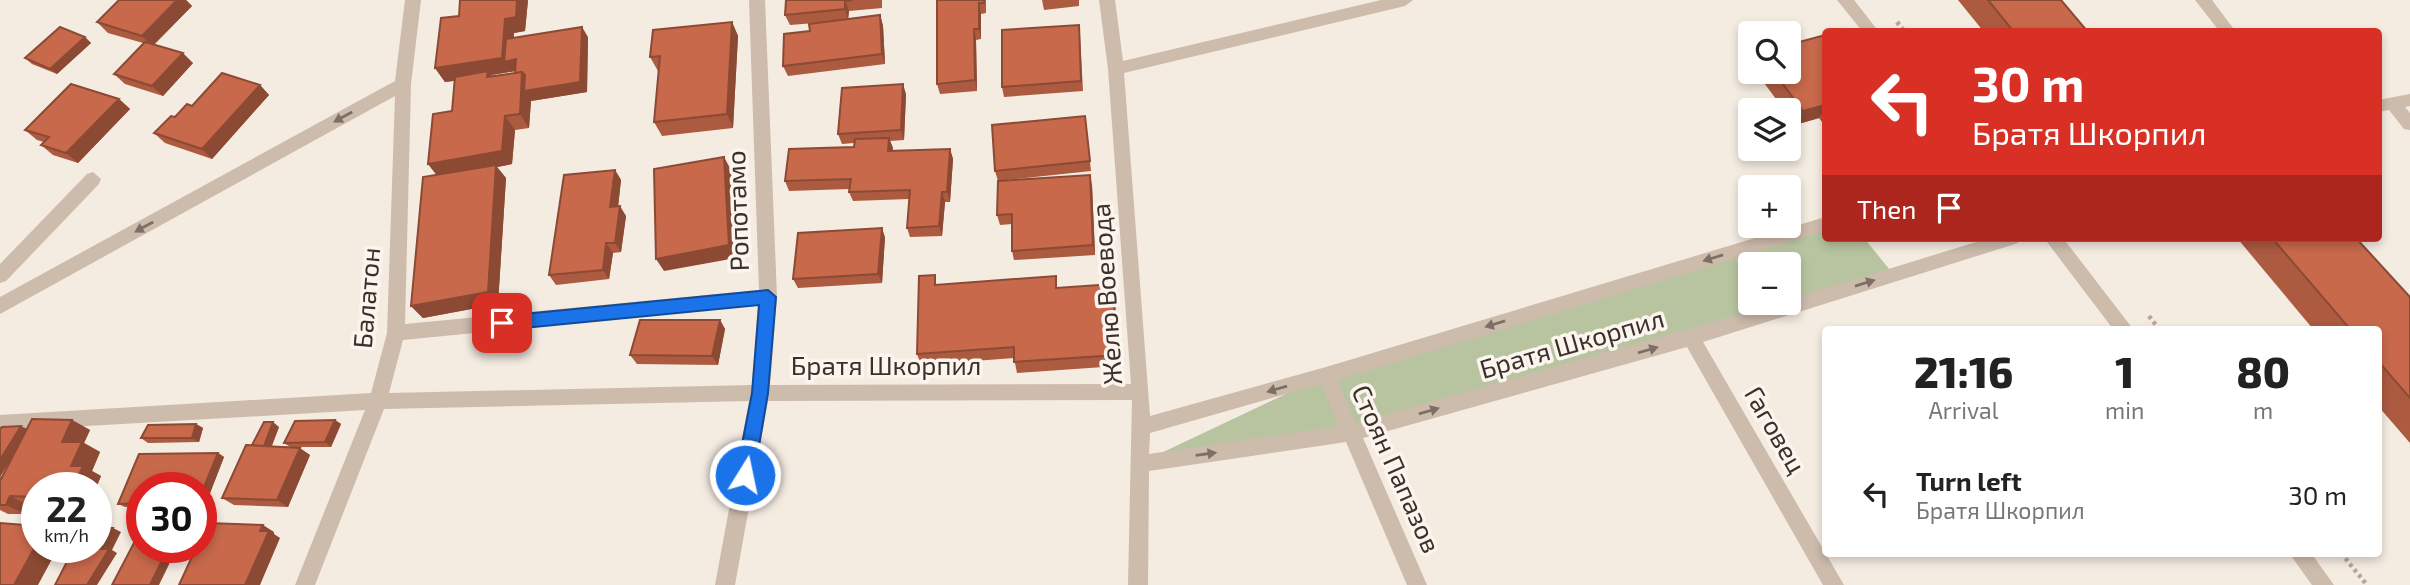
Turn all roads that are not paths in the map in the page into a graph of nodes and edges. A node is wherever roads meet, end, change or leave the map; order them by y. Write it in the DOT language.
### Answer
graph roads {
  1 [pos="413,0"];
  2 [pos="757,0"];
  3 [pos="1107,0"];
  4 [pos="1405,0"];
  5 [pos="1845,0"];
  6 [pos="2203,0"];
  7 [pos="1869,28"];
  8 [pos="2227,28"];
  9 [pos="1116,69"];
  10 [pos="403,84"];
  11 [pos="2410,100"];
  12 [pos="2385,104"];
  13 [pos="2410,124"];
  14 [pos="93,179"];
  15 [pos="1822,225"];
  16 [pos="1999,242"];
  17 [pos="2056,242"];
  18 [pos="0,276"];
  19 [pos="768,297"];
  20 [pos="0,306"];
  21 [pos="2122,326"];
  22 [pos="396,333"];
  23 [pos="1691,338"];
  24 [pos="1326,375"];
  25 [pos="1141,392"];
  26 [pos="760,393"];
  27 [pos="379,401"];
  28 [pos="0,423"];
  29 [pos="1141,427"];
  30 [pos="1351,433"];
  31 [pos="1138,464"];
  32 [pos="2302,557"];
  33 [pos="305,585"];
  34 [pos="725,585"];
  35 [pos="1138,585"];
  36 [pos="1417,585"];
  37 [pos="1834,585"];
  38 [pos="2324,585"];
  1 -- 10 [label="street, Балатон"];
  2 -- 19 [label="street, Ропотамо"];
  3 -- 9 [label="street, Желю Воевода"];
  4 -- 9 [label="street"];
  5 -- 7 [label="street"];
  6 -- 8 [label="street"];
  9 -- 25 [label="street, Желю Воевода"];
  10 -- 20 [label="street, one-way"];
  10 -- 22 [label="street, Балатон"];
  11 -- 12 [label="street"];
  12 -- 13 [label="street"];
  14 -- 18 [label="street"];
  15 -- 24 [label="street, Братя Шкорпил, one-way"];
  23 -- 16 [label="street, Братя Шкорпил, one-way"];
  17 -- 21 [label="street"];
  19 -- 22 [label="street"];
  19 -- 26 [label="street, Ропотамо"];
  22 -- 27 [label="street, Балатон"];
  30 -- 23 [label="street, Братя Шкорпил, one-way"];
  23 -- 37 [label="street, Гаговец"];
  24 -- 29 [label="street, Братя Шкорпил, one-way"];
  24 -- 30 [label="street, Стоян Папазов"];
  25 -- 26 [label="street, Братя Шкорпил"];
  25 -- 29 [label="street, Желю Воевода"];
  26 -- 27 [label="street, Братя Шкорпил"];
  26 -- 34 [label="street, Ропотамо"];
  27 -- 28 [label="street, Братя Шкорпил"];
  27 -- 33 [label="street, Балатон"];
  29 -- 31 [label="street, Желю Воевода"];
  31 -- 30 [label="street, Братя Шкорпил, one-way"];
  30 -- 36 [label="street, Стоян Папазов"];
  31 -- 35 [label="street, Желю Воевода"];
  32 -- 38 [label="street"];
}
